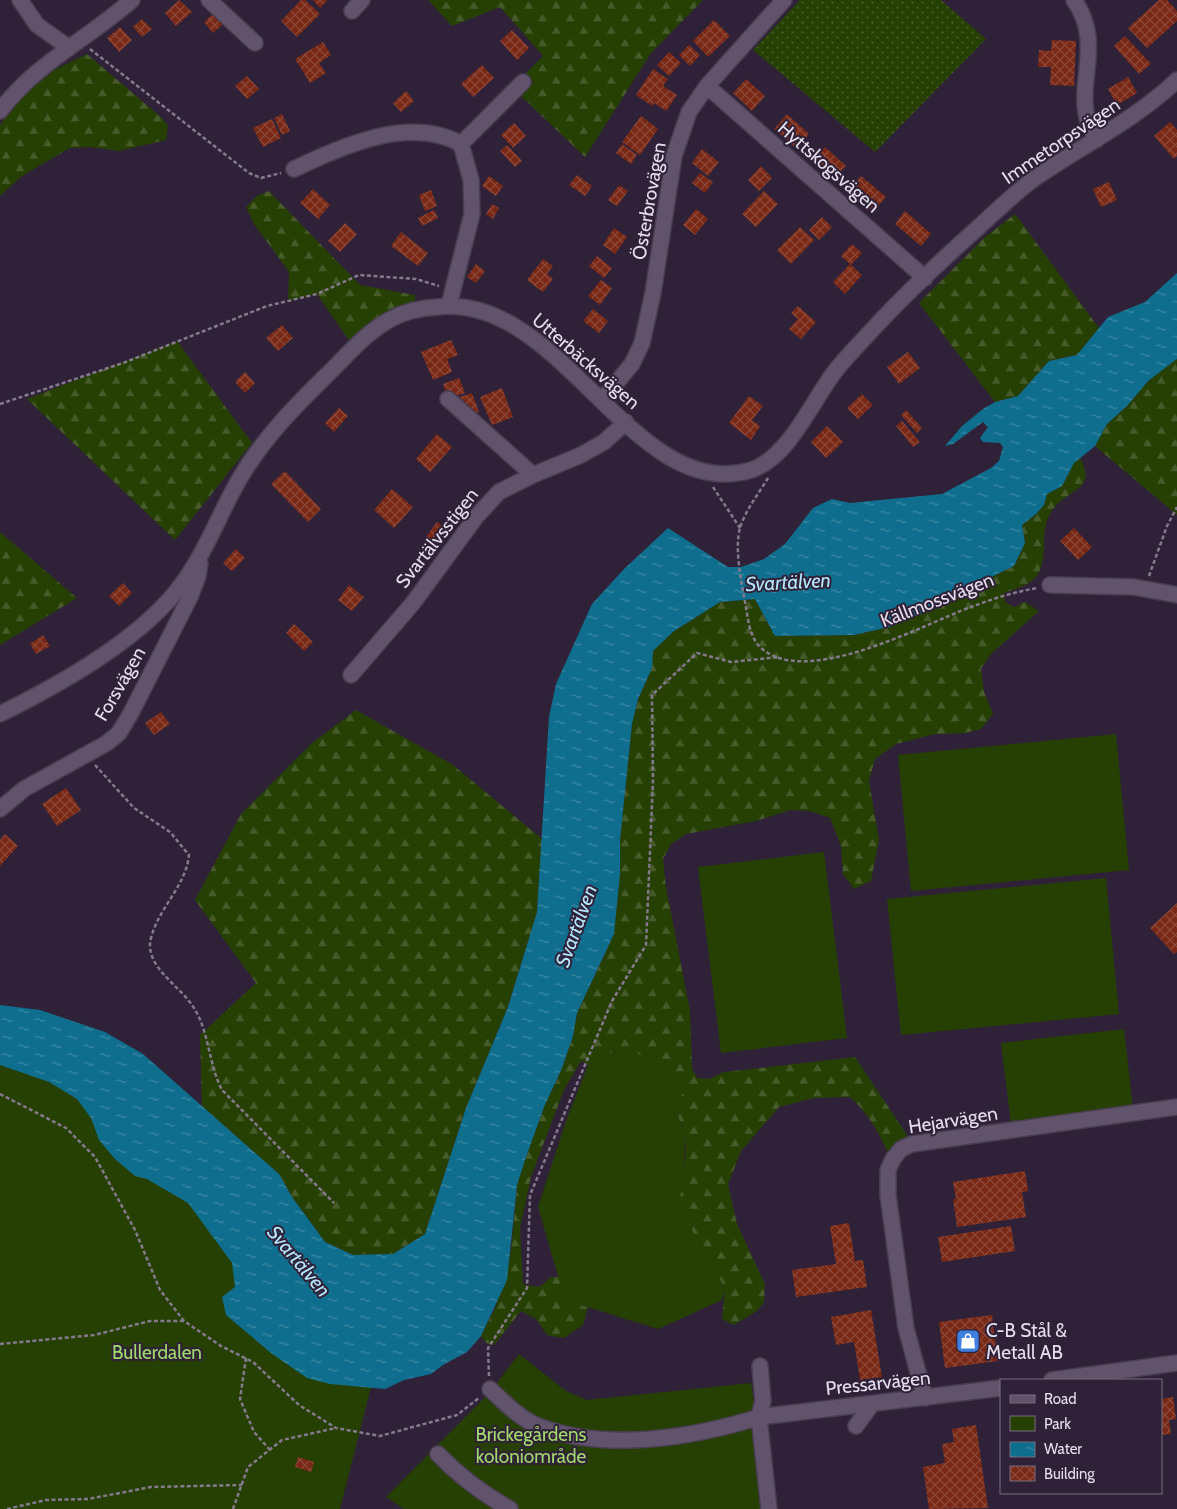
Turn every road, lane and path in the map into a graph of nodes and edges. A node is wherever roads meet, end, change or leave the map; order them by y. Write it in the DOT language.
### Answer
graph roads {
  1 [pos="20,0"];
  2 [pos="132,0"];
  3 [pos="209,0"];
  4 [pos="362,0"];
  5 [pos="784,0"];
  6 [pos="1074,0"];
  7 [pos="352,12"];
  8 [pos="255,42"];
  9 [pos="74,44"];
  10 [pos="1177,80"];
  11 [pos="523,82"];
  12 [pos="707,86"];
  13 [pos="0,111"];
  14 [pos="1096,140"];
  15 [pos="462,144"];
  16 [pos="294,169"];
  17 [pos="925,278"];
  18 [pos="453,290"];
  19 [pos="449,305"];
  20 [pos="448,399"];
  21 [pos="602,400"];
  22 [pos="0,404"];
  23 [pos="626,422"];
  24 [pos="703,470"];
  25 [pos="533,475"];
  26 [pos="768,477"];
  27 [pos="1177,507"];
  28 [pos="740,528"];
  29 [pos="200,556"];
  30 [pos="1050,584"];
  31 [pos="1145,589"];
  32 [pos="1177,595"];
  33 [pos="780,657"];
  34 [pos="351,675"];
  35 [pos="0,714"];
  36 [pos="86,754"];
  37 [pos="0,809"];
  38 [pos="0,1094"];
  39 [pos="1177,1107"];
  40 [pos="334,1203"];
  41 [pos="184,1321"];
  42 [pos="0,1344"];
  43 [pos="246,1358"];
  44 [pos="1177,1362"];
  45 [pos="760,1366"];
  46 [pos="1059,1379"];
  47 [pos="1000,1388"];
  48 [pos="490,1389"];
  49 [pos="925,1398"];
  50 [pos="872,1404"];
  51 [pos="759,1417"];
  52 [pos="856,1426"];
  53 [pos="336,1428"];
  54 [pos="270,1450"];
  55 [pos="438,1454"];
  56 [pos="242,1485"];
  57 [pos="7,1509"];
  58 [pos="233,1509"];
  59 [pos="510,1509"];
  60 [pos="769,1509"];
  1 -- 9 [label="street"];
  2 -- 9 [label="street"];
  3 -- 8 [label="street"];
  4 -- 7 [label="street"];
  5 -- 12 [label="street, Österbrovägen"];
  6 -- 14 [label="street"];
  9 -- 13 [label="street"];
  9 -- 16 [label="path"];
  10 -- 14 [label="street, Immetorpsvägen"];
  11 -- 15 [label="street"];
  12 -- 17 [label="street, Hyttskogsvägen"];
  12 -- 21 [label="street, Österbrovägen"];
  14 -- 17 [label="street, Immetorpsvägen"];
  15 -- 16 [label="street"];
  15 -- 18 [label="street"];
  17 -- 24 [label="street, Utterbäcksvägen"];
  18 -- 19 [label="street"];
  18 -- 22 [label="path"];
  19 -- 21 [label="street, Utterbäcksvägen"];
  19 -- 29 [label="street, Utterbäcksvägen"];
  20 -- 25 [label="street"];
  21 -- 23 [label="street, Utterbäcksvägen"];
  23 -- 24 [label="street, Utterbäcksvägen"];
  23 -- 25 [label="street, Svartälvsstigen"];
  24 -- 28 [label="path"];
  25 -- 34 [label="street, Svartälvsstigen"];
  26 -- 28 [label="path"];
  27 -- 31 [label="path"];
  28 -- 33 [label="path, Källmossvägen"];
  29 -- 35 [label="street, Utterbäcksvägen"];
  29 -- 36 [label="street, Forsvägen"];
  30 -- 31 [label="street"];
  30 -- 33 [label="path, Källmossvägen"];
  31 -- 32 [label="street"];
  33 -- 48 [label="path"];
  36 -- 37 [label="street, Forsvägen"];
  36 -- 40 [label="path"];
  38 -- 41 [label="path"];
  39 -- 49 [label="street, Hejarvägen"];
  41 -- 42 [label="path"];
  41 -- 43 [label="path"];
  43 -- 53 [label="path"];
  43 -- 54 [label="path"];
  44 -- 46 [label="street"];
  45 -- 51 [label="street"];
  47 -- 49 [label="street, Pressarvägen"];
  48 -- 51 [label="street, Pressarvägen"];
  48 -- 53 [label="path"];
  49 -- 50 [label="street, Pressarvägen"];
  50 -- 51 [label="street, Pressarvägen"];
  50 -- 52 [label="street"];
  51 -- 60 [label="street"];
  53 -- 54 [label="path"];
  54 -- 56 [label="path"];
  55 -- 59 [label="street"];
  56 -- 57 [label="path"];
  56 -- 58 [label="path"];
}
